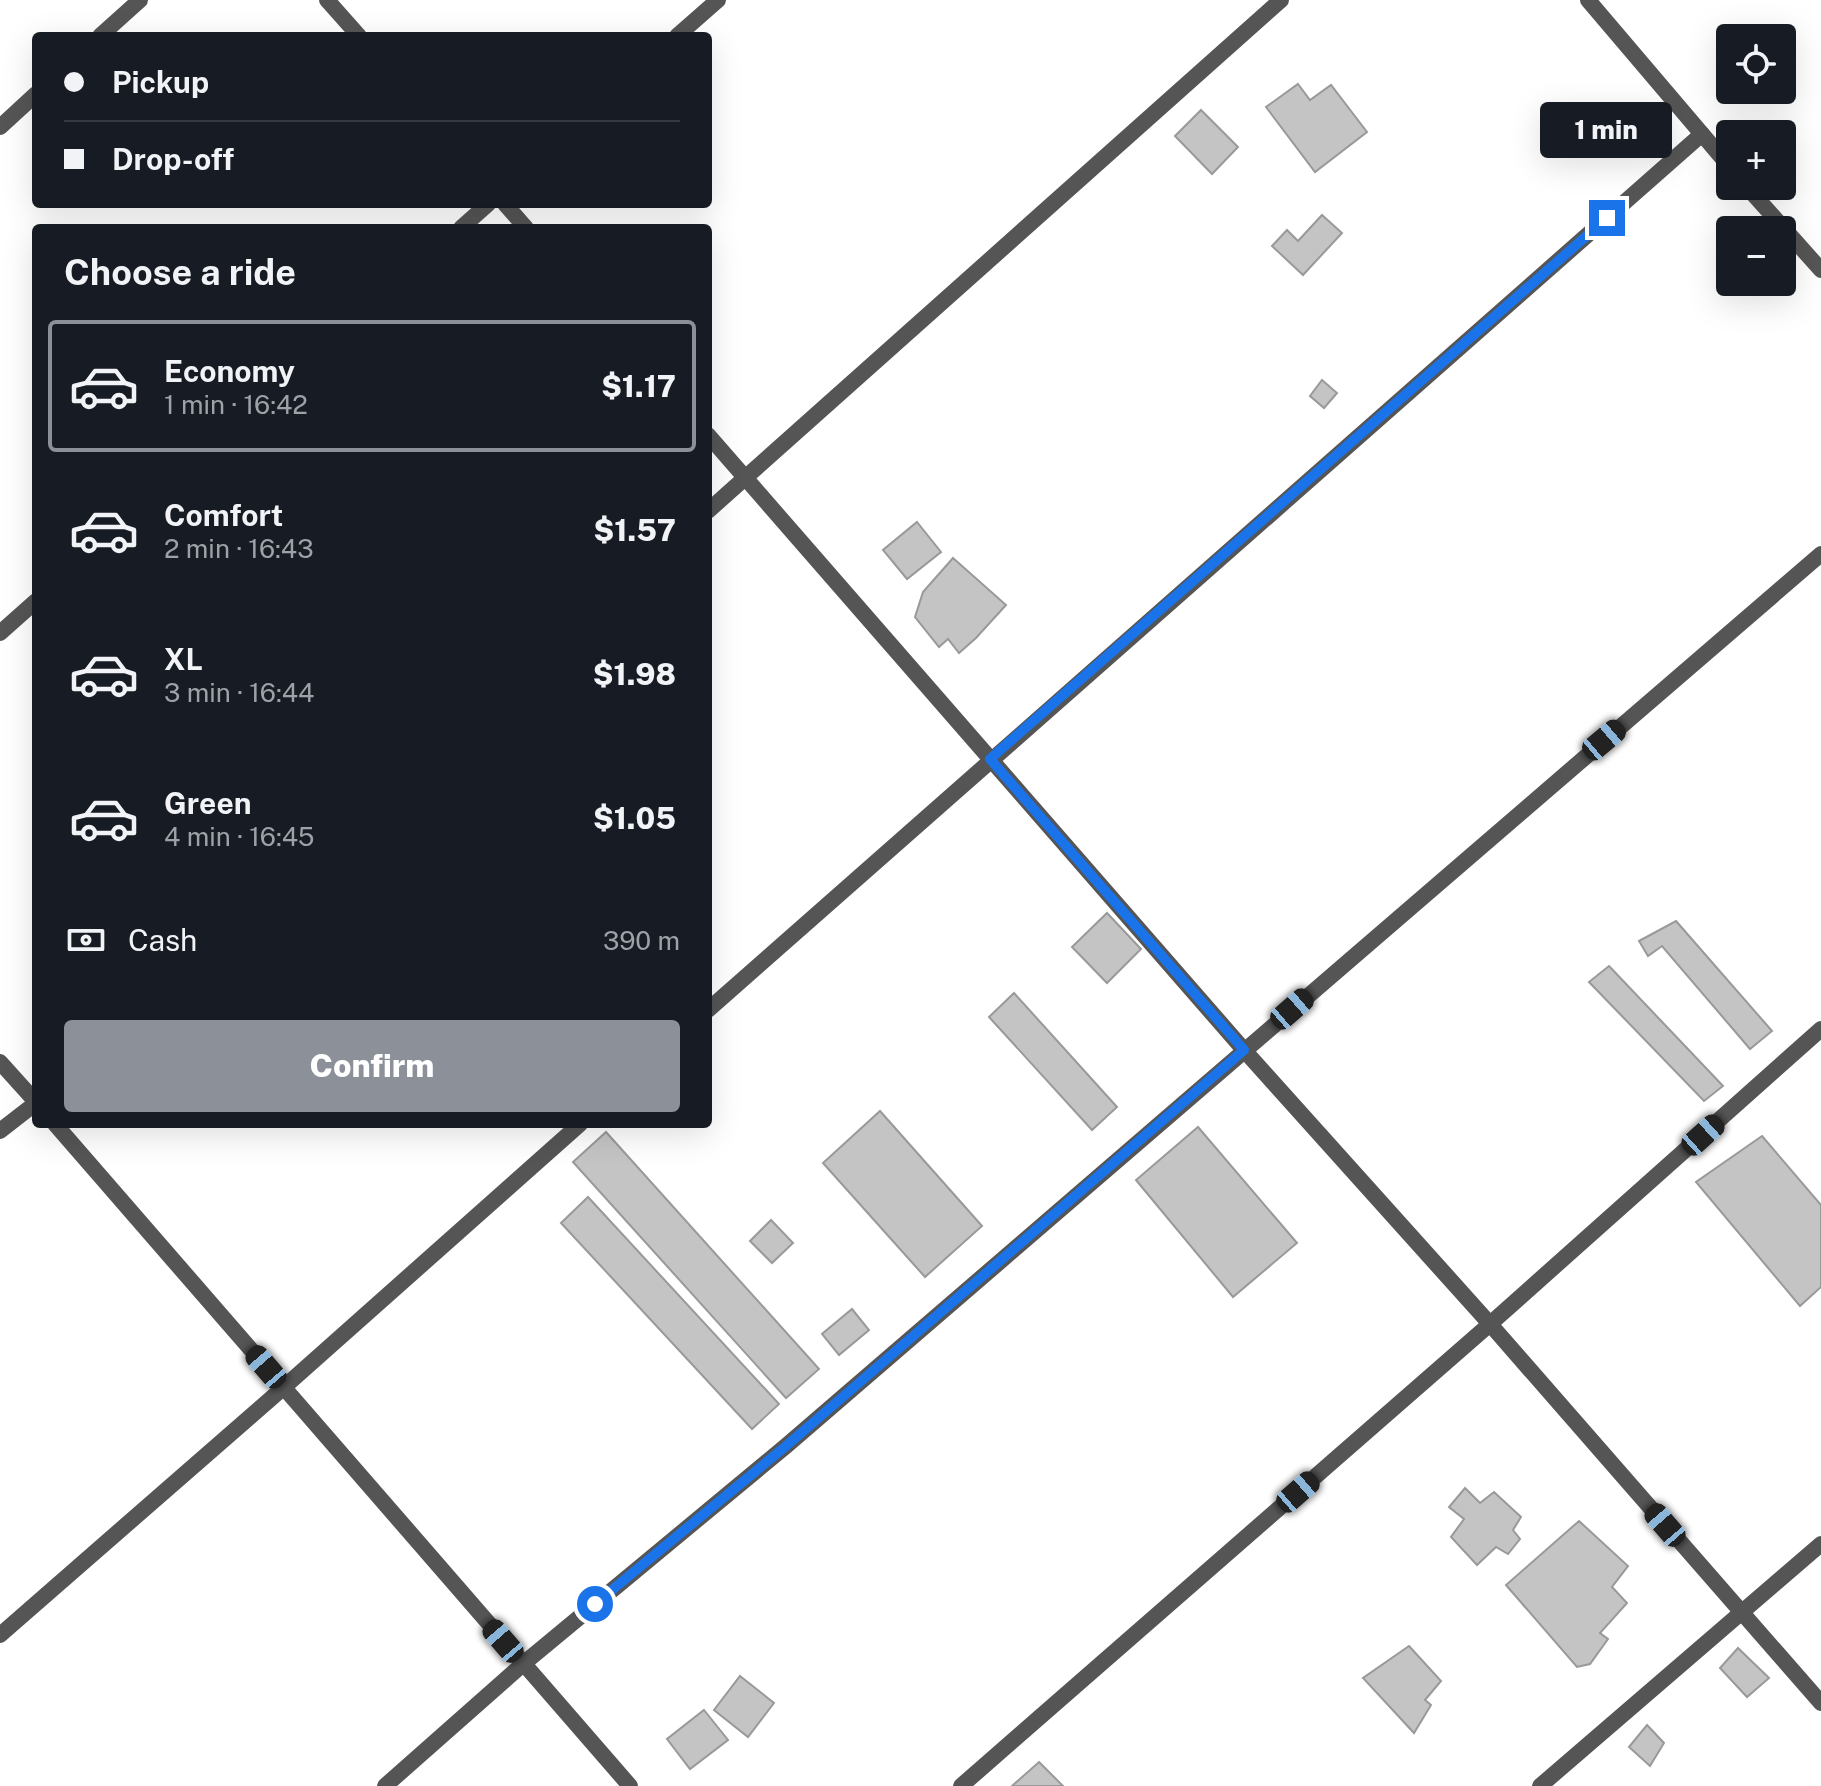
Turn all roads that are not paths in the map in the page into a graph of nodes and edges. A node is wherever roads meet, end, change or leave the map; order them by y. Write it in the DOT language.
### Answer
graph roads {
  1 [pos="140,0"];
  2 [pos="327,0"];
  3 [pos="718,0"];
  4 [pos="1281,0"];
  5 [pos="1588,0"];
  6 [pos="104,32"];
  7 [pos="355,32"];
  8 [pos="682,32"];
  9 [pos="32,98"];
  10 [pos="0,127"];
  11 [pos="1702,134"];
  12 [pos="1716,150"];
  13 [pos="1758,200"];
  14 [pos="484,208"];
  15 [pos="508,208"];
  16 [pos="466,224"];
  17 [pos="522,224"];
  18 [pos="1821,270"];
  19 [pos="712,440"];
  20 [pos="746,478"];
  21 [pos="712,508"];
  22 [pos="1821,554"];
  23 [pos="32,605"];
  24 [pos="0,633"];
  25 [pos="990,759"];
  26 [pos="712,1006"];
  27 [pos="1821,1029"];
  28 [pos="1244,1050"];
  29 [pos="0,1062"];
  30 [pos="32,1098"];
  31 [pos="32,1106"];
  32 [pos="58,1128"];
  33 [pos="576,1128"];
  34 [pos="0,1131"];
  35 [pos="1490,1324"];
  36 [pos="283,1388"];
  37 [pos="1821,1544"];
  38 [pos="1742,1614"];
  39 [pos="0,1635"];
  40 [pos="523,1664"];
  41 [pos="1821,1703"];
  42 [pos="385,1786"];
  43 [pos="630,1786"];
  44 [pos="961,1786"];
  45 [pos="1540,1786"];
  1 -- 6 [label="street"];
  2 -- 7 [label="street"];
  3 -- 8 [label="street"];
  4 -- 20 [label="street"];
  5 -- 11 [label="street"];
  9 -- 10 [label="street"];
  11 -- 12 [label="street"];
  11 -- 25 [label="street"];
  13 -- 18 [label="street"];
  14 -- 16 [label="street"];
  15 -- 17 [label="street"];
  19 -- 20 [label="street"];
  20 -- 21 [label="street"];
  20 -- 25 [label="street"];
  22 -- 28 [label="street"];
  23 -- 24 [label="street"];
  25 -- 26 [label="street"];
  25 -- 28 [label="street"];
  27 -- 35 [label="street"];
  28 -- 35 [label="street"];
  28 -- 40 [label="street"];
  29 -- 30 [label="street"];
  31 -- 34 [label="street"];
  32 -- 36 [label="street"];
  33 -- 36 [label="street"];
  35 -- 38 [label="street"];
  35 -- 44 [label="street"];
  36 -- 39 [label="street"];
  36 -- 40 [label="street"];
  37 -- 38 [label="street"];
  38 -- 41 [label="street"];
  38 -- 45 [label="street"];
  40 -- 42 [label="street"];
  40 -- 43 [label="street"];
}
